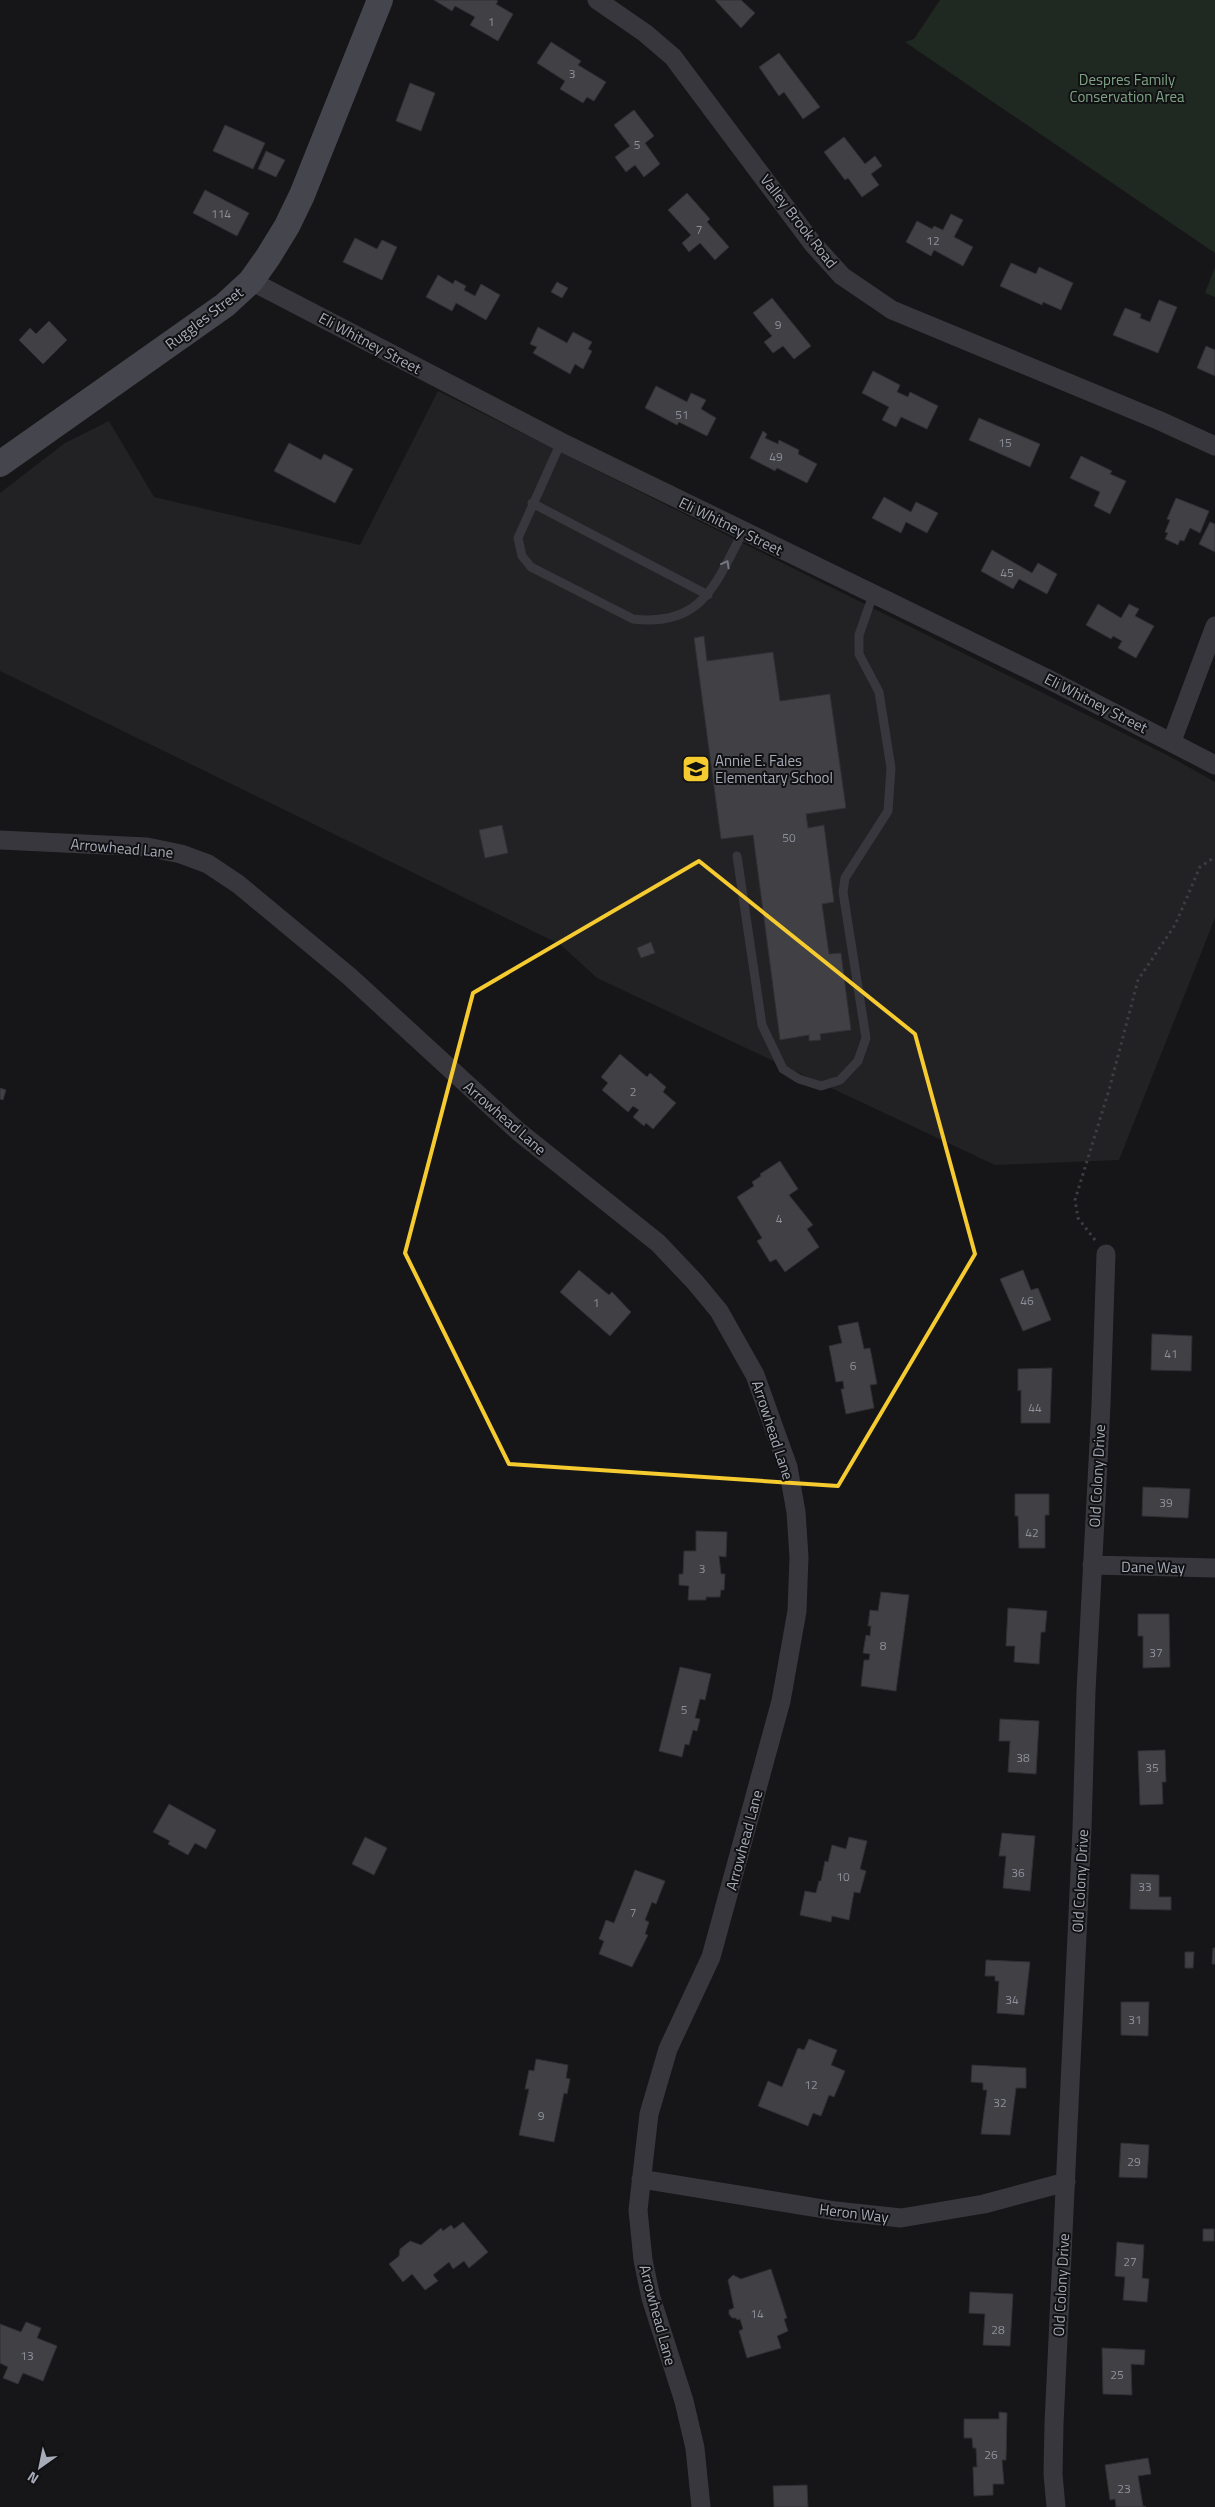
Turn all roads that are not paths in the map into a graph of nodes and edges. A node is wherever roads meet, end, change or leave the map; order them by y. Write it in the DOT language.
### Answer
graph roads {
  1 [pos="380,0"];
  2 [pos="597,0"];
  3 [pos="251,281"];
  4 [pos="561,442"];
  5 [pos="1215,446"];
  6 [pos="0,464"];
  7 [pos="532,503"];
  8 [pos="744,532"];
  9 [pos="708,595"];
  10 [pos="873,595"];
  11 [pos="1215,626"];
  12 [pos="1172,741"];
  13 [pos="1215,765"];
  14 [pos="0,840"];
  15 [pos="737,856"];
  16 [pos="1106,1254"];
  17 [pos="1092,1565"];
  18 [pos="1215,1568"];
  19 [pos="641,2179"];
  20 [pos="1066,2182"];
  21 [pos="701,2507"];
  22 [pos="1056,2507"];
  1 -- 3 [label="street, Ruggles Street"];
  2 -- 5 [label="street, Valley Brook Road"];
  3 -- 4 [label="street, Eli Whitney Street"];
  3 -- 6 [label="street, Ruggles Street"];
  4 -- 7 [label="lane"];
  4 -- 8 [label="street, Eli Whitney Street"];
  7 -- 9 [label="lane"];
  7 -- 9 [label="lane"];
  9 -- 8 [label="lane, one-way"];
  8 -- 10 [label="street, Eli Whitney Street"];
  10 -- 12 [label="street, Eli Whitney Street"];
  10 -- 15 [label="lane"];
  11 -- 12 [label="street"];
  12 -- 13 [label="street, Eli Whitney Street"];
  14 -- 19 [label="street, Arrowhead Lane"];
  16 -- 17 [label="street, Old Colony Drive"];
  17 -- 18 [label="street, Dane Way"];
  17 -- 20 [label="street, Old Colony Drive"];
  19 -- 20 [label="street, Heron Way"];
  19 -- 21 [label="street, Arrowhead Lane"];
  20 -- 22 [label="street, Old Colony Drive"];
}
